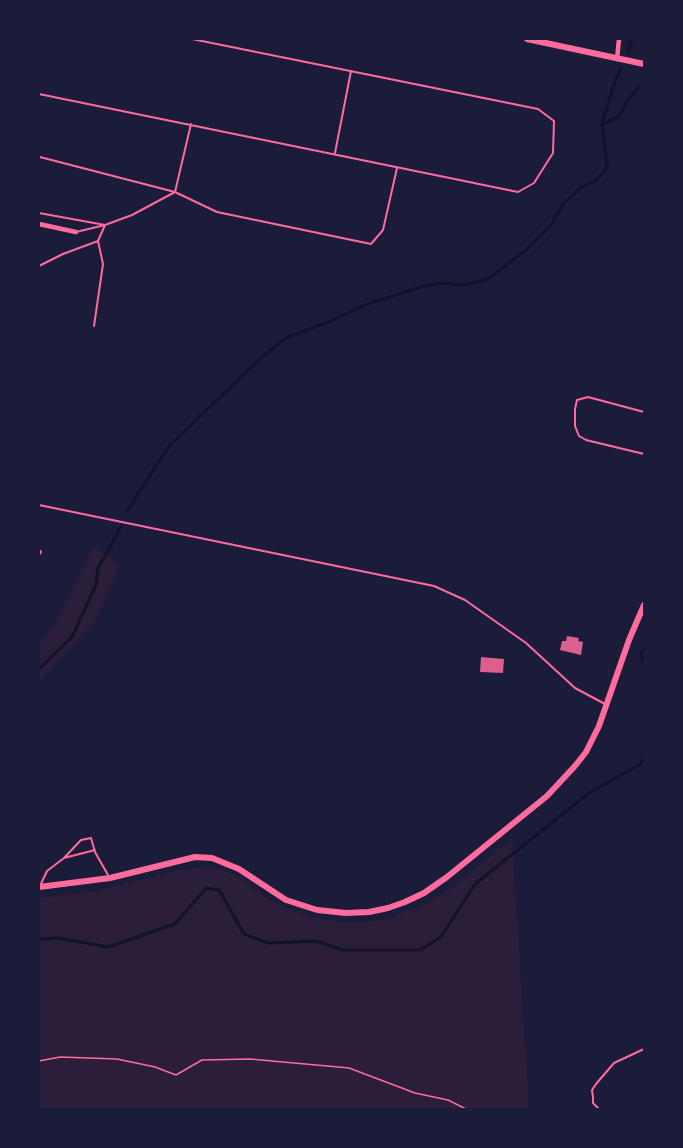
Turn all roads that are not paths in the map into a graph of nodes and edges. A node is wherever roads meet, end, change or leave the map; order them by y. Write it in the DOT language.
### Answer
graph roads {
  1 [pos="192,39"];
  2 [pos="527,39"];
  3 [pos="619,39"];
  4 [pos="617,59"];
  5 [pos="644,64"];
  6 [pos="351,71"];
  7 [pos="39,94"];
  8 [pos="191,124"];
  9 [pos="335,153"];
  10 [pos="39,158"];
  11 [pos="397,166"];
  12 [pos="175,192"];
  13 [pos="39,213"];
  14 [pos="39,224"];
  15 [pos="105,225"];
  16 [pos="76,232"];
  17 [pos="98,241"];
  18 [pos="39,266"];
  19 [pos="94,326"];
  20 [pos="644,412"];
  21 [pos="644,454"];
  22 [pos="39,505"];
  23 [pos="39,549"];
  24 [pos="39,555"];
  25 [pos="644,605"];
  26 [pos="607,705"];
  27 [pos="94,850"];
  28 [pos="64,858"];
  29 [pos="110,878"];
  30 [pos="39,887"];
  31 [pos="644,1049"];
  32 [pos="598,1109"];
  1 -- 6 [label="lane"];
  2 -- 4 [label="street"];
  3 -- 4 [label="street"];
  4 -- 5 [label="street"];
  6 -- 9 [label="lane"];
  6 -- 11 [label="lane"];
  7 -- 8 [label="lane"];
  8 -- 9 [label="lane"];
  8 -- 12 [label="lane"];
  9 -- 11 [label="lane"];
  10 -- 12 [label="lane"];
  11 -- 12 [label="lane"];
  12 -- 15 [label="lane"];
  13 -- 15 [label="lane"];
  14 -- 16 [label="street"];
  15 -- 16 [label="lane"];
  15 -- 17 [label="lane"];
  17 -- 18 [label="lane"];
  17 -- 19 [label="lane"];
  20 -- 21 [label="lane"];
  22 -- 26 [label="lane"];
  23 -- 24 [label="lane"];
  25 -- 26 [label="street"];
  26 -- 29 [label="street"];
  27 -- 28 [label="lane"];
  27 -- 28 [label="lane"];
  27 -- 29 [label="lane"];
  28 -- 30 [label="lane"];
  29 -- 30 [label="street"];
  31 -- 32 [label="lane"];
}
